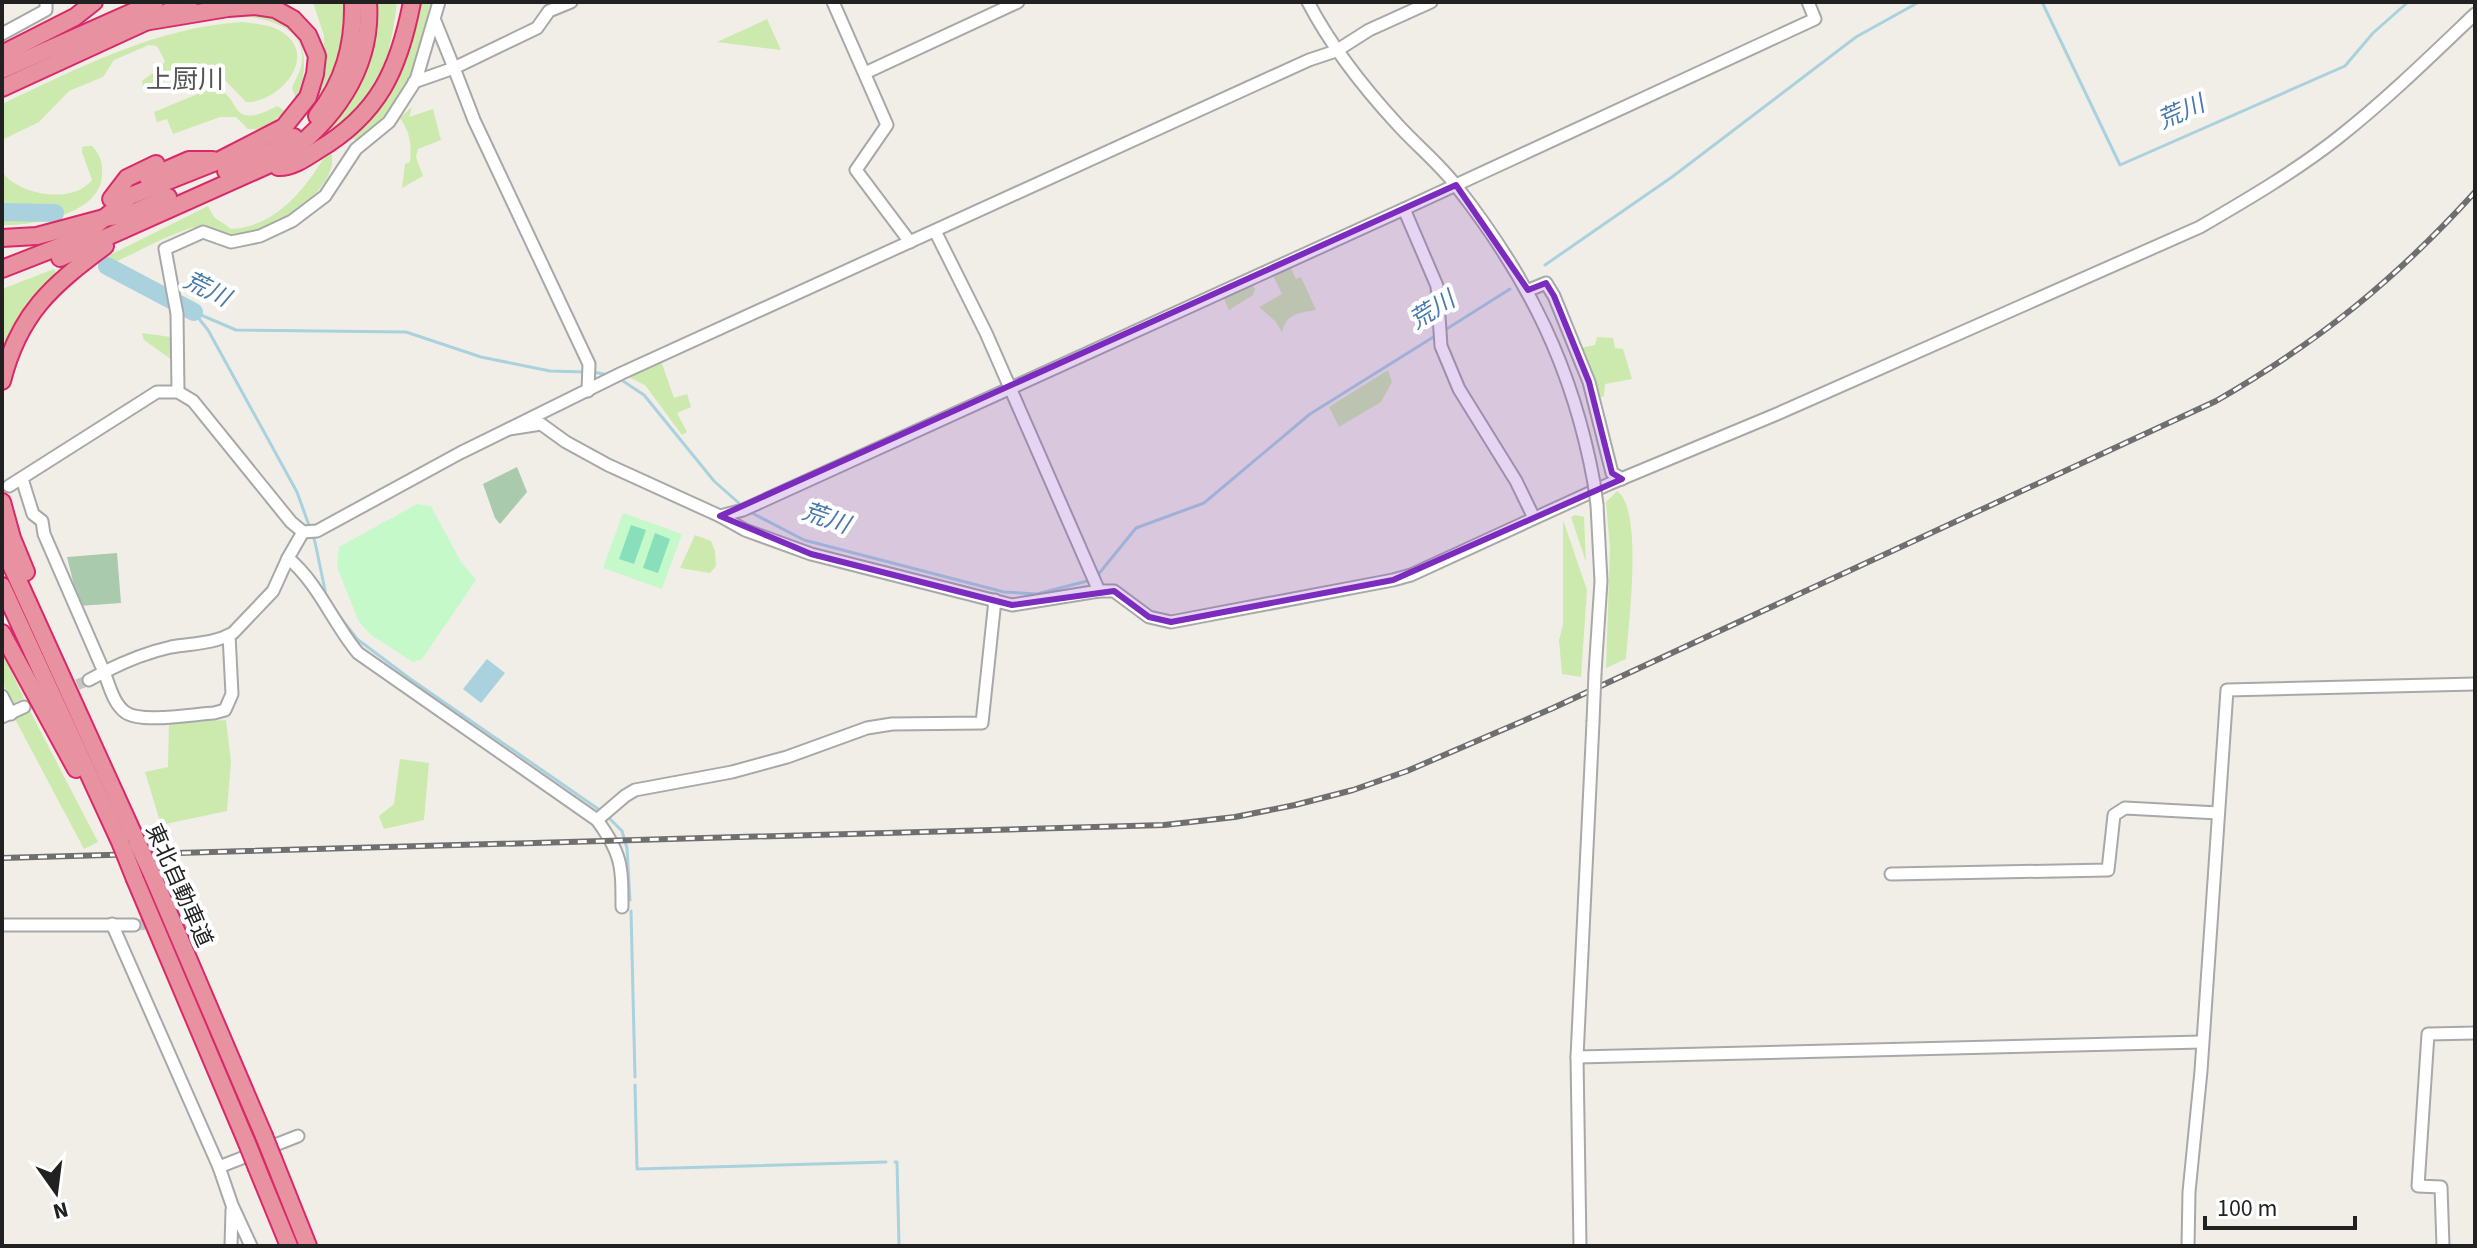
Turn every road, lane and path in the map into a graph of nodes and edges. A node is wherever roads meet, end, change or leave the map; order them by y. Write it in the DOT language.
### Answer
graph roads {
  1 [pos="46,2"];
  2 [pos="94,2"];
  3 [pos="155,2"];
  4 [pos="189,2"];
  5 [pos="353,2"];
  6 [pos="368,2"];
  7 [pos="412,2"];
  8 [pos="439,2"];
  9 [pos="571,2"];
  10 [pos="833,2"];
  11 [pos="1018,2"];
  12 [pos="1308,2"];
  13 [pos="1431,2"];
  14 [pos="1808,2"];
  15 [pos="2475,14"];
  16 [pos="435,21"];
  17 [pos="144,22"];
  18 [pos="2,34"];
  19 [pos="1336,51"];
  20 [pos="2,54"];
  21 [pos="454,68"];
  22 [pos="2,70"];
  23 [pos="865,73"];
  24 [pos="414,82"];
  25 [pos="2,88"];
  26 [pos="264,153"];
  27 [pos="217,164"];
  28 [pos="1456,185"];
  29 [pos="1404,209"];
  30 [pos="104,218"];
  31 [pos="132,226"];
  32 [pos="935,231"];
  33 [pos="2,238"];
  34 [pos="910,242"];
  35 [pos="2,269"];
  36 [pos="2,279"];
  37 [pos="1529,290"];
  38 [pos="589,380"];
  39 [pos="2,381"];
  40 [pos="1011,388"];
  41 [pos="178,392"];
  42 [pos="509,429"];
  43 [pos="22,479"];
  44 [pos="1622,479"];
  45 [pos="9,486"];
  46 [pos="2,502"];
  47 [pos="720,516"];
  48 [pos="1534,518"];
  49 [pos="308,531"];
  50 [pos="2,545"];
  51 [pos="288,558"];
  52 [pos="1097,583"];
  53 [pos="2,586"];
  54 [pos="995,600"];
  55 [pos="2,633"];
  56 [pos="229,635"];
  57 [pos="104,672"];
  58 [pos="89,680"];
  59 [pos="2475,684"];
  60 [pos="2,696"];
  61 [pos="24,707"];
  62 [pos="6,716"];
  63 [pos="99,755"];
  64 [pos="2218,813"];
  65 [pos="598,819"];
  66 [pos="123,844"];
  67 [pos="1891,874"];
  68 [pos="139,878"];
  69 [pos="622,907"];
  70 [pos="112,924"];
  71 [pos="2,925"];
  72 [pos="134,925"];
  73 [pos="2475,1033"];
  74 [pos="2202,1042"];
  75 [pos="1577,1057"];
  76 [pos="298,1136"];
  77 [pos="219,1167"];
  78 [pos="232,1205"];
  79 [pos="231,1246"];
  80 [pos="251,1246"];
  81 [pos="289,1246"];
  82 [pos="308,1246"];
  83 [pos="1580,1246"];
  84 [pos="2188,1246"];
  85 [pos="2443,1246"];
  1 -- 18 [label="street"];
  2 -- 20 [label="highway"];
  3 -- 22 [label="highway"];
  4 -- 17 [label="highway"];
  5 -- 26 [label="highway"];
  6 -- 26 [label="highway"];
  7 -- 26 [label="highway"];
  8 -- 16 [label="street"];
  9 -- 21 [label="street"];
  10 -- 23 [label="street"];
  11 -- 23 [label="street"];
  12 -- 19 [label="street"];
  13 -- 19 [label="street"];
  14 -- 28 [label="street"];
  15 -- 44 [label="street"];
  16 -- 21 [label="street"];
  16 -- 24 [label="street"];
  17 -- 25 [label="highway"];
  17 -- 26 [label="highway"];
  19 -- 28 [label="street"];
  19 -- 32 [label="street"];
  21 -- 24 [label="street"];
  21 -- 38 [label="street"];
  23 -- 34 [label="street"];
  24 -- 41 [label="street"];
  26 -- 27 [label="highway"];
  26 -- 30 [label="highway"];
  26 -- 31 [label="highway"];
  27 -- 30 [label="highway"];
  27 -- 30 [label="highway"];
  28 -- 29 [label="street"];
  28 -- 37 [label="street"];
  29 -- 40 [label="street"];
  29 -- 48 [label="street"];
  30 -- 33 [label="highway"];
  30 -- 35 [label="highway"];
  31 -- 36 [label="highway"];
  31 -- 39 [label="highway"];
  32 -- 34 [label="street"];
  32 -- 40 [label="street"];
  34 -- 38 [label="street"];
  37 -- 44 [label="street"];
  37 -- 75 [label="street, bridge"];
  38 -- 42 [label="street"];
  40 -- 47 [label="street"];
  40 -- 52 [label="street"];
  41 -- 43 [label="street"];
  41 -- 49 [label="street"];
  42 -- 47 [label="street"];
  42 -- 49 [label="street"];
  43 -- 45 [label="street"];
  43 -- 57 [label="street"];
  44 -- 48 [label="street"];
  46 -- 63 [label="highway"];
  47 -- 54 [label="street"];
  48 -- 52 [label="street"];
  49 -- 51 [label="street"];
  50 -- 63 [label="highway, 東北自動車道"];
  51 -- 56 [label="street"];
  51 -- 65 [label="street"];
  52 -- 54 [label="street"];
  53 -- 66 [label="highway, 東北自動車道"];
  54 -- 65 [label="street"];
  55 -- 66 [label="highway"];
  56 -- 57 [label="street"];
  56 -- 57 [label="street"];
  57 -- 58 [label="street"];
  59 -- 64 [label="street"];
  60 -- 62 [label="street"];
  61 -- 62 [label="street"];
  63 -- 66 [label="highway, 東北自動車道"];
  64 -- 67 [label="street"];
  64 -- 74 [label="street"];
  65 -- 69 [label="street"];
  66 -- 68 [label="highway, 東北自動車道, bridge"];
  68 -- 81 [label="highway, 東北自動車道, bridge"];
  68 -- 82 [label="highway, 東北自動車道, bridge"];
  70 -- 71 [label="street"];
  70 -- 72 [label="street"];
  70 -- 77 [label="street"];
  73 -- 85 [label="street"];
  74 -- 75 [label="street"];
  74 -- 84 [label="street"];
  75 -- 83 [label="street"];
  76 -- 77 [label="street"];
  77 -- 78 [label="street"];
  78 -- 79 [label="street"];
  78 -- 80 [label="street"];
}
